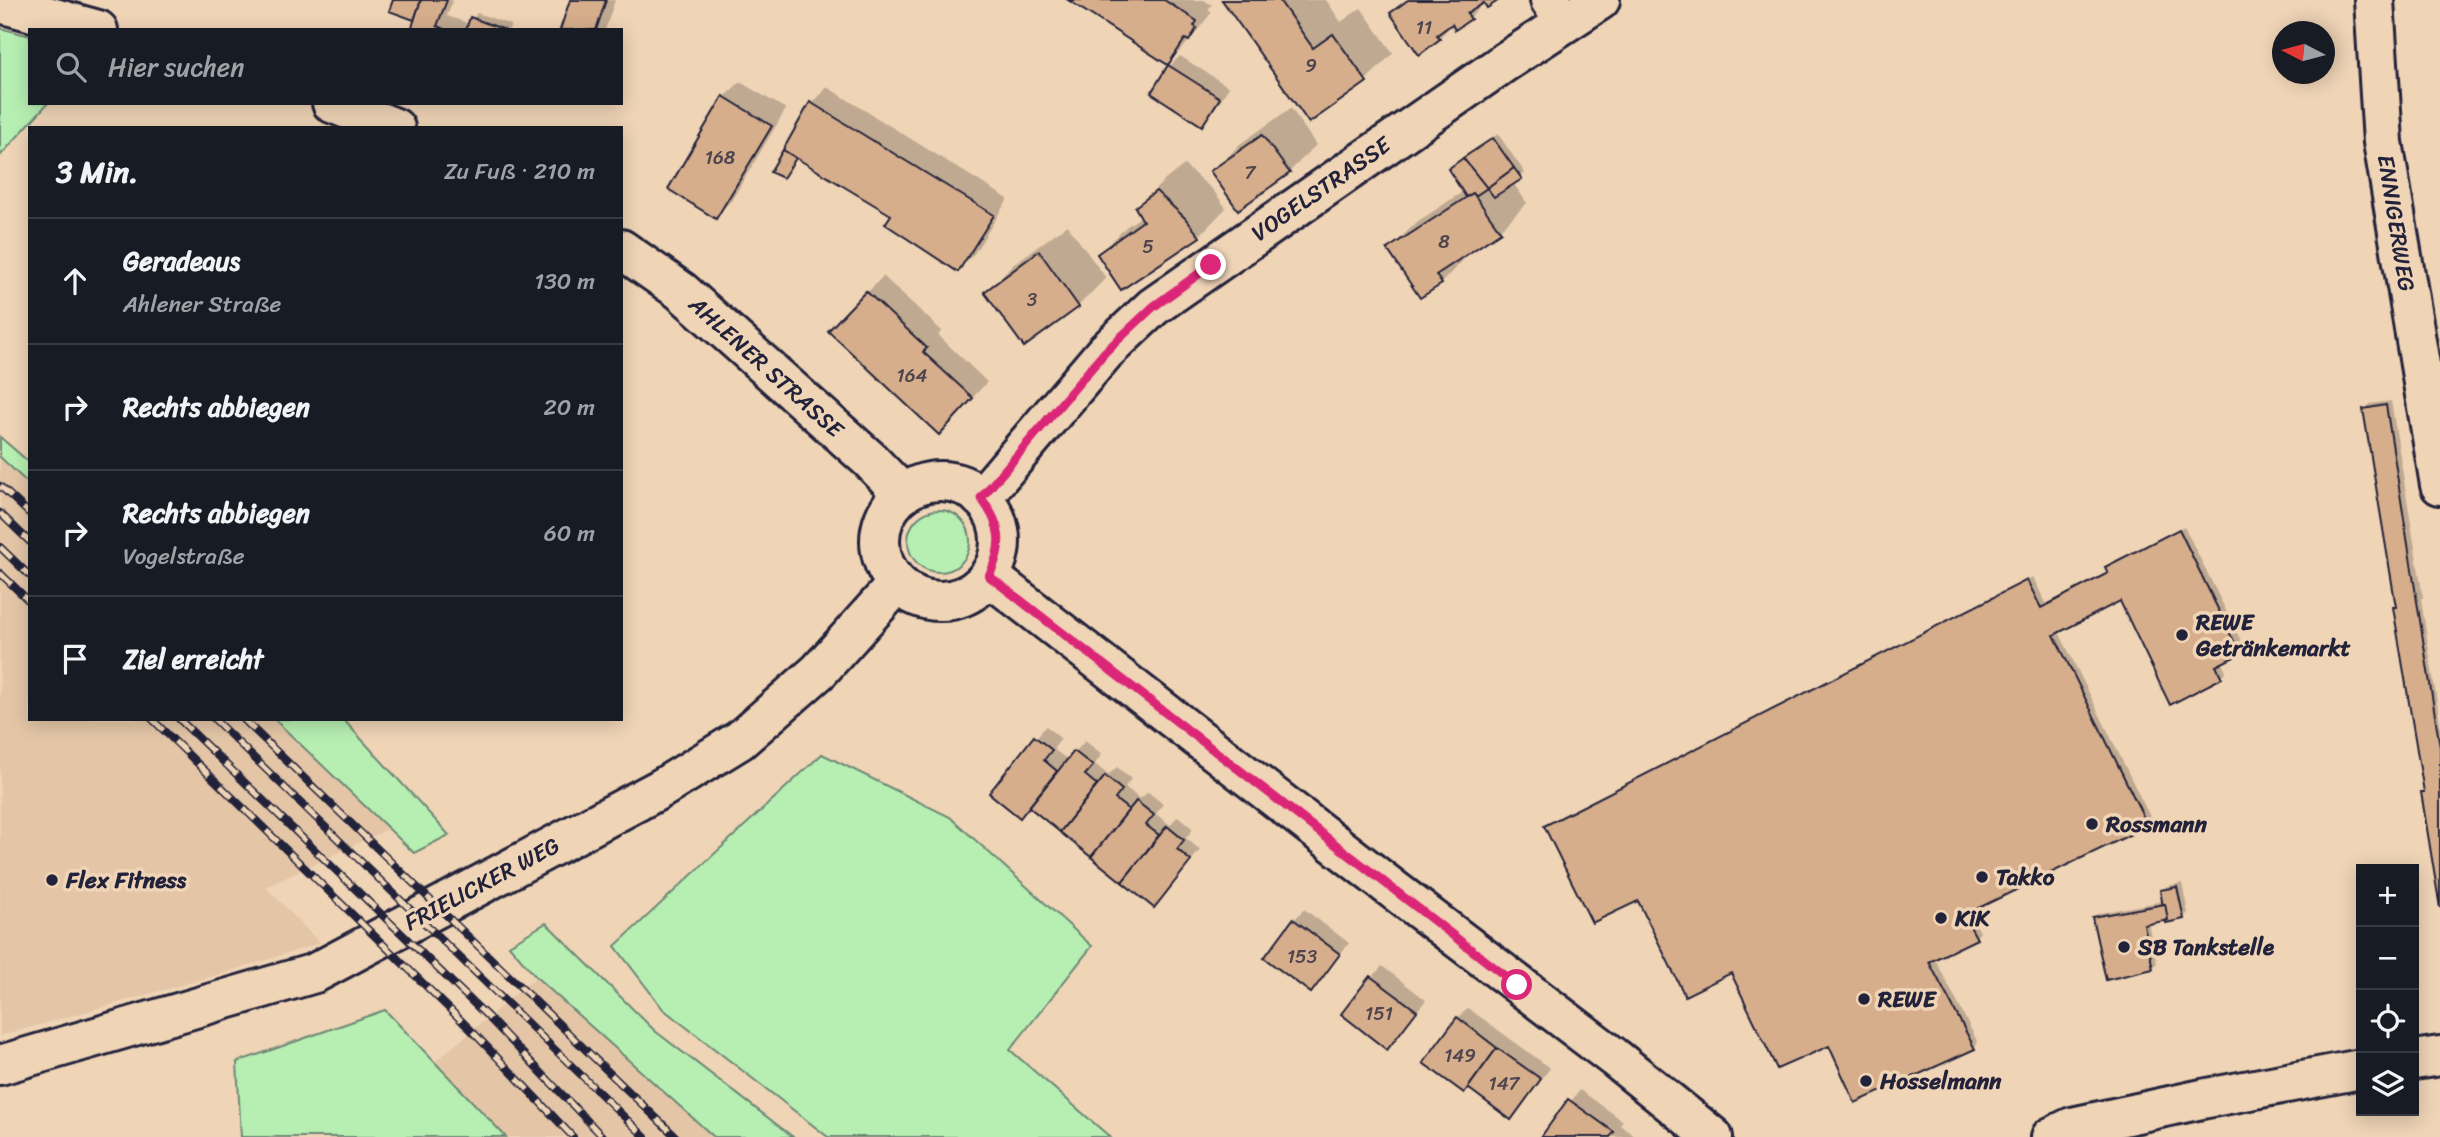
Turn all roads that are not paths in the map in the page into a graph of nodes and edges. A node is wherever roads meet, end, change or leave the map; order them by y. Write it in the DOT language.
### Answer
graph roads {
  1 [pos="1600,0"];
  2 [pos="2374,0"];
  3 [pos="0,3"];
  4 [pos="1558,11"];
  5 [pos="91,28"];
  6 [pos="336,105"];
  7 [pos="391,126"];
  8 [pos="623,250"];
  9 [pos="2440,485"];
  10 [pos="903,494"];
  11 [pos="981,498"];
  12 [pos="989,576"];
  13 [pos="897,584"];
  14 [pos="2440,1056"];
  15 [pos="2419,1059"];
  16 [pos="0,1065"];
  17 [pos="2356,1070"];
  18 [pos="1713,1137"];
  19 [pos="2052,1137"];
  1 -- 4 [label="street, VOGELSTRASSE"];
  2 -- 9 [label="street, ENNIGERWEG"];
  3 -- 5 [label="street"];
  4 -- 11 [label="street, VOGELSTRASSE"];
  6 -- 7 [label="street"];
  8 -- 10 [label="street, AHLENER STRASSE"];
  10 -- 11 [label="street"];
  10 -- 13 [label="street"];
  11 -- 12 [label="street"];
  12 -- 13 [label="street"];
  12 -- 18 [label="street"];
  13 -- 16 [label="street, FRIELICKER WEG"];
  14 -- 15 [label="street"];
  17 -- 19 [label="street"];
}
